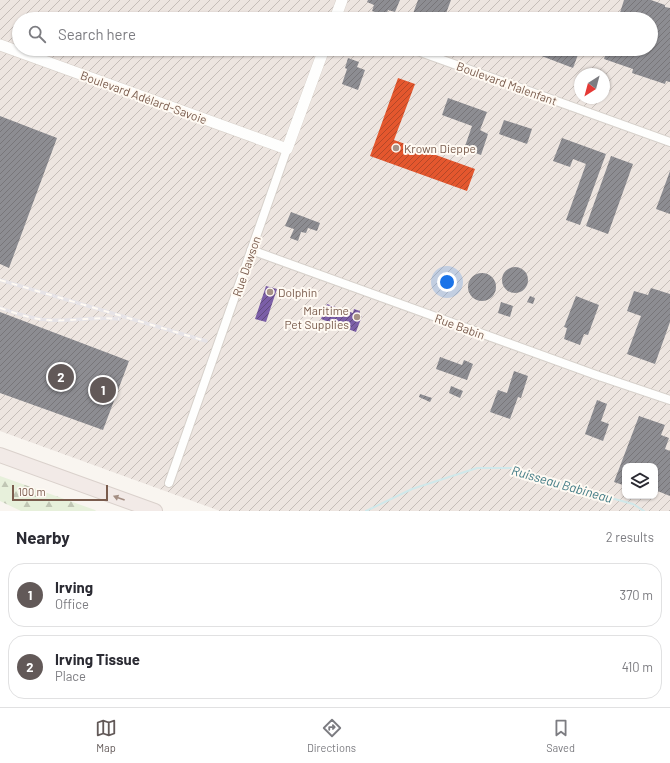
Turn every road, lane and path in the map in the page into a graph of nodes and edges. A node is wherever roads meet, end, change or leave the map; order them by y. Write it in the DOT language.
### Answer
graph roads {
  1 [pos="342,0"];
  2 [pos="338,12"];
  3 [pos="0,45"];
  4 [pos="12,49"];
  5 [pos="30,56"];
  6 [pos="321,56"];
  7 [pos="431,56"];
  8 [pos="670,142"];
  9 [pos="287,149"];
  10 [pos="251,250"];
  11 [pos="670,400"];
  12 [pos="0,455"];
  13 [pos="169,483"];
  14 [pos="155,511"];
  1 -- 2 [label="street"];
  3 -- 4 [label="street, Boulevard Adélard-Savoie"];
  5 -- 9 [label="street, Boulevard Adélard-Savoie"];
  6 -- 9 [label="street, Rue Dawson"];
  7 -- 8 [label="street, Boulevard Malenfant"];
  9 -- 10 [label="street, Rue Dawson"];
  10 -- 11 [label="street, Rue Babin"];
  10 -- 13 [label="street, Rue Dawson"];
  14 -- 12 [label="highway, one-way"];
}
